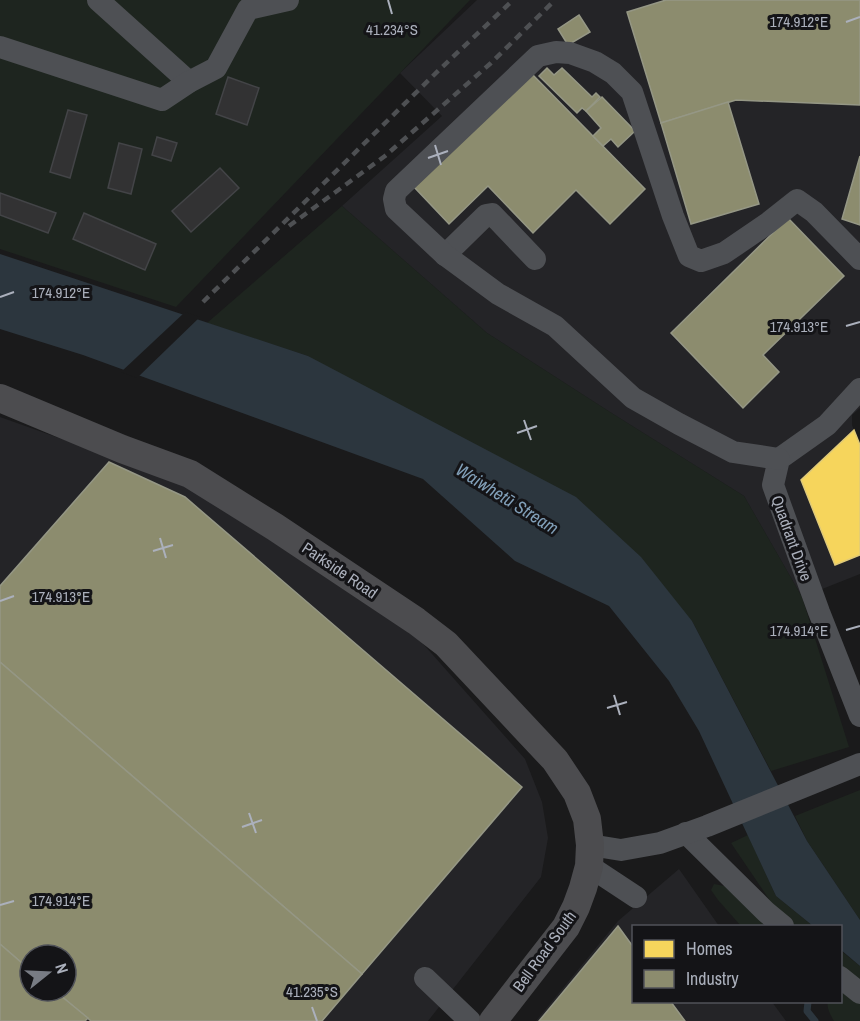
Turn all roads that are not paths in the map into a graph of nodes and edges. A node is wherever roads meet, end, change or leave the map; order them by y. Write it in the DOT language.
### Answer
graph roads {
  1 [pos="98,0"];
  2 [pos="288,0"];
  3 [pos="0,47"];
  4 [pos="189,82"];
  5 [pos="445,255"];
  6 [pos="535,259"];
  7 [pos="860,259"];
  8 [pos="860,389"];
  9 [pos="0,398"];
  10 [pos="779,459"];
  11 [pos="860,716"];
  12 [pos="860,764"];
  13 [pos="686,833"];
  14 [pos="589,856"];
  15 [pos="636,897"];
  16 [pos="781,925"];
  17 [pos="425,978"];
  18 [pos="842,979"];
  19 [pos="860,993"];
  20 [pos="470,1021"];
  21 [pos="493,1021"];
  1 -- 4 [label="street"];
  2 -- 4 [label="street"];
  3 -- 4 [label="street"];
  5 -- 6 [label="street"];
  5 -- 7 [label="street"];
  5 -- 10 [label="street"];
  8 -- 10 [label="street"];
  9 -- 14 [label="main road, Parkside Road"];
  10 -- 11 [label="street, Quadrant Drive"];
  12 -- 13 [label="street"];
  13 -- 14 [label="street"];
  13 -- 16 [label="street"];
  14 -- 15 [label="street"];
  14 -- 21 [label="main road, Bell Road South"];
  17 -- 20 [label="street"];
  18 -- 19 [label="street"];
}
